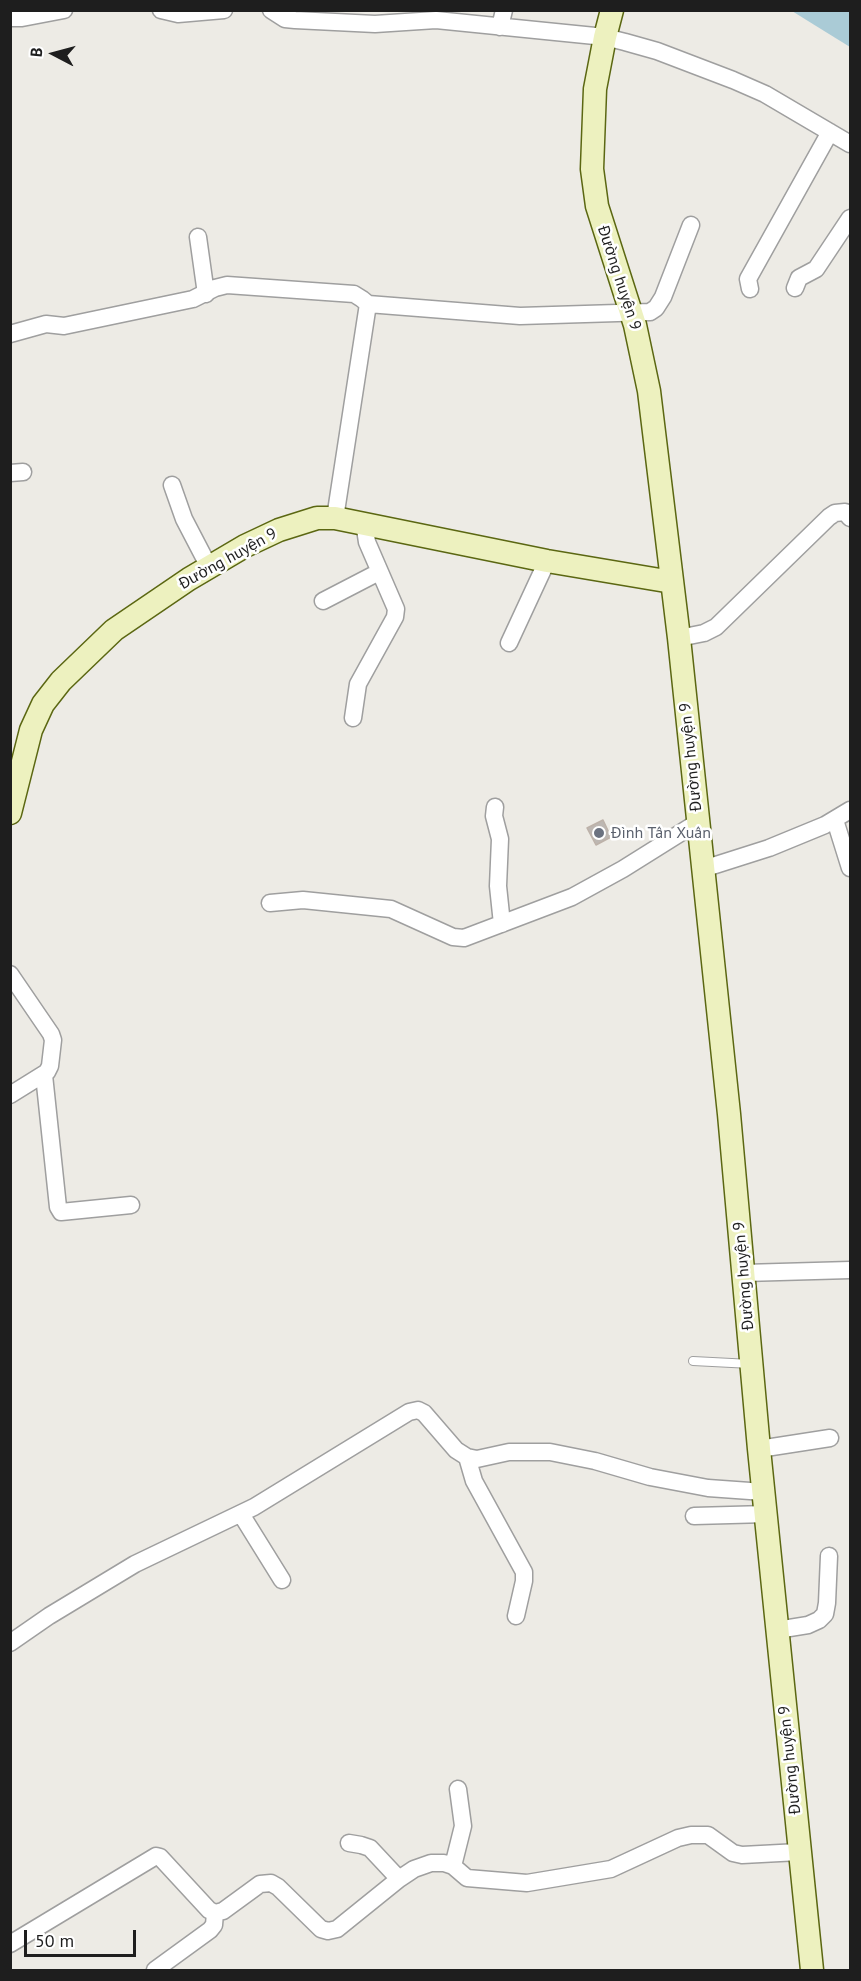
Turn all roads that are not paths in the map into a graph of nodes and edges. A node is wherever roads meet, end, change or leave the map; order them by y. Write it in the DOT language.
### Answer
graph roads {
  1 [pos="64,10"];
  2 [pos="161,10"];
  3 [pos="224,10"];
  4 [pos="271,10"];
  5 [pos="504,10"];
  6 [pos="612,10"];
  7 [pos="10,18"];
  8 [pos="500,27"];
  9 [pos="605,38"];
  10 [pos="830,132"];
  11 [pos="850,144"];
  12 [pos="850,218"];
  13 [pos="691,225"];
  14 [pos="198,237"];
  15 [pos="795,288"];
  16 [pos="750,289"];
  17 [pos="206,294"];
  18 [pos="368,304"];
  19 [pos="631,313"];
  20 [pos="10,334"];
  21 [pos="172,485"];
  22 [pos="335,518"];
  23 [pos="850,518"];
  24 [pos="364,522"];
  25 [pos="547,561"];
  26 [pos="209,567"];
  27 [pos="379,572"];
  28 [pos="672,582"];
  29 [pos="323,601"];
  30 [pos="679,638"];
  31 [pos="508,643"];
  32 [pos="353,718"];
  33 [pos="495,807"];
  34 [pos="850,810"];
  35 [pos="10,813"];
  36 [pos="834,820"];
  37 [pos="698,822"];
  38 [pos="845,837"];
  39 [pos="850,868"];
  40 [pos="703,869"];
  41 [pos="270,903"];
  42 [pos="502,924"];
  43 [pos="10,974"];
  44 [pos="44,1075"];
  45 [pos="10,1095"];
  46 [pos="131,1204"];
  47 [pos="850,1270"];
  48 [pos="744,1273"];
  49 [pos="693,1361"];
  50 [pos="752,1364"];
  51 [pos="830,1438"];
  52 [pos="759,1449"];
  53 [pos="467,1456"];
  54 [pos="766,1503"];
  55 [pos="242,1514"];
  56 [pos="694,1516"];
  57 [pos="829,1556"];
  58 [pos="282,1580"];
  59 [pos="516,1616"];
  60 [pos="777,1630"];
  61 [pos="10,1643"];
  62 [pos="458,1789"];
  63 [pos="349,1843"];
  64 [pos="800,1852"];
  65 [pos="453,1866"];
  66 [pos="399,1879"];
  67 [pos="215,1913"];
  68 [pos="10,1944"];
  69 [pos="155,1971"];
  70 [pos="812,1971"];
  1 -- 7 [label="street"];
  2 -- 3 [label="street"];
  4 -- 8 [label="street"];
  5 -- 8 [label="street"];
  6 -- 9 [label="street, Đường huyện 9"];
  8 -- 9 [label="street"];
  9 -- 10 [label="street"];
  9 -- 19 [label="street, Đường huyện 9"];
  10 -- 11 [label="street"];
  10 -- 16 [label="street"];
  12 -- 15 [label="street"];
  13 -- 19 [label="street"];
  14 -- 17 [label="street"];
  17 -- 18 [label="street"];
  17 -- 20 [label="street"];
  18 -- 19 [label="street"];
  18 -- 22 [label="street"];
  19 -- 28 [label="street, Đường huyện 9"];
  21 -- 26 [label="street"];
  22 -- 24 [label="street, Đường huyện 9"];
  22 -- 26 [label="street, Đường huyện 9"];
  23 -- 30 [label="street"];
  24 -- 25 [label="street, Đường huyện 9"];
  24 -- 27 [label="street"];
  25 -- 28 [label="street, Đường huyện 9"];
  25 -- 31 [label="street"];
  26 -- 35 [label="street, Đường huyện 9"];
  27 -- 29 [label="street"];
  27 -- 32 [label="street"];
  28 -- 30 [label="street, Đường huyện 9"];
  30 -- 37 [label="street, Đường huyện 9"];
  33 -- 42 [label="street"];
  34 -- 36 [label="street"];
  36 -- 38 [label="street"];
  36 -- 40 [label="street"];
  37 -- 40 [label="street, Đường huyện 9"];
  37 -- 42 [label="street"];
  38 -- 39 [label="street"];
  40 -- 48 [label="street, Đường huyện 9"];
  41 -- 42 [label="street"];
  43 -- 44 [label="street"];
  44 -- 45 [label="street"];
  44 -- 46 [label="street"];
  47 -- 48 [label="street"];
  48 -- 50 [label="street, Đường huyện 9"];
  49 -- 50 [label="lane"];
  50 -- 52 [label="street, Đường huyện 9"];
  51 -- 52 [label="street"];
  52 -- 54 [label="street, Đường huyện 9"];
  53 -- 54 [label="street"];
  53 -- 55 [label="street"];
  53 -- 59 [label="street"];
  54 -- 56 [label="street"];
  54 -- 60 [label="street, Đường huyện 9"];
  55 -- 58 [label="street"];
  55 -- 61 [label="street"];
  57 -- 60 [label="street"];
  60 -- 64 [label="street, Đường huyện 9"];
  62 -- 65 [label="street"];
  63 -- 66 [label="street"];
  64 -- 65 [label="street"];
  64 -- 70 [label="street, Đường huyện 9"];
  65 -- 66 [label="street"];
  66 -- 67 [label="street"];
  67 -- 68 [label="street"];
  67 -- 69 [label="street"];
}
